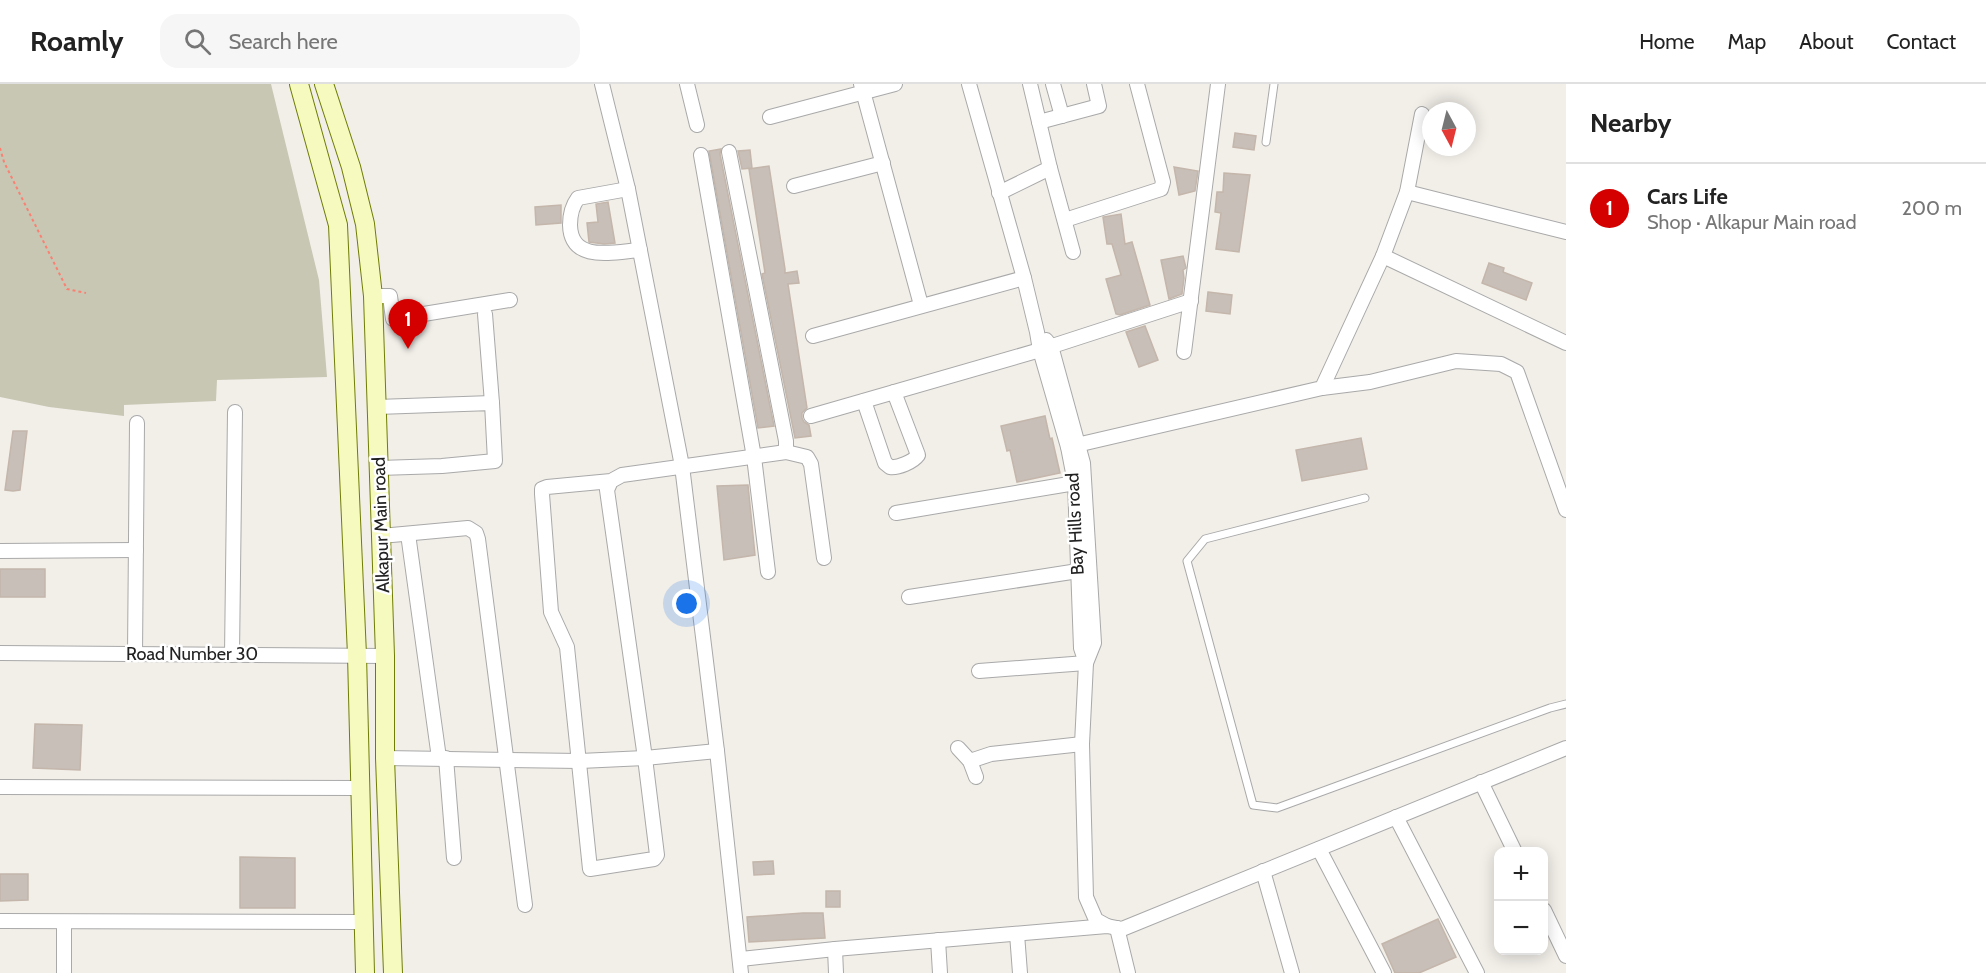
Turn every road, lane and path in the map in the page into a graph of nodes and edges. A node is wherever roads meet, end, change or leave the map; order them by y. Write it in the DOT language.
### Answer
graph roads {
  1 [pos="298,84"];
  2 [pos="324,84"];
  3 [pos="602,84"];
  4 [pos="687,84"];
  5 [pos="895,84"];
  6 [pos="969,84"];
  7 [pos="1030,84"];
  8 [pos="1053,84"];
  9 [pos="1094,84"];
  10 [pos="1137,84"];
  11 [pos="1218,84"];
  12 [pos="1274,84"];
  13 [pos="862,89"];
  14 [pos="1422,114"];
  15 [pos="1062,116"];
  16 [pos="770,117"];
  17 [pos="1039,122"];
  18 [pos="696,125"];
  19 [pos="1266,142"];
  20 [pos="0,148"];
  21 [pos="729,152"];
  22 [pos="701,155"];
  23 [pos="883,163"];
  24 [pos="1050,168"];
  25 [pos="794,186"];
  26 [pos="628,189"];
  27 [pos="1407,192"];
  28 [pos="999,193"];
  29 [pos="361,208"];
  30 [pos="335,215"];
  31 [pos="1065,220"];
  32 [pos="1566,232"];
  33 [pos="640,250"];
  34 [pos="1073,252"];
  35 [pos="1383,256"];
  36 [pos="1024,278"];
  37 [pos="86,293"];
  38 [pos="373,296"];
  39 [pos="510,300"];
  40 [pos="1191,301"];
  41 [pos="921,305"];
  42 [pos="485,314"];
  43 [pos="813,336"];
  44 [pos="1566,343"];
  45 [pos="1046,348"];
  46 [pos="1184,352"];
  47 [pos="1322,388"];
  48 [pos="894,392"];
  49 [pos="864,400"];
  50 [pos="492,403"];
  51 [pos="377,406"];
  52 [pos="236,412"];
  53 [pos="811,416"];
  54 [pos="137,423"];
  55 [pos="1073,446"];
  56 [pos="786,452"];
  57 [pos="754,457"];
  58 [pos="682,466"];
  59 [pos="379,468"];
  60 [pos="611,481"];
  61 [pos="1076,483"];
  62 [pos="1365,498"];
  63 [pos="1566,510"];
  64 [pos="896,513"];
  65 [pos="408,534"];
  66 [pos="381,536"];
  67 [pos="136,549"];
  68 [pos="0,551"];
  69 [pos="824,558"];
  70 [pos="1078,571"];
  71 [pos="768,572"];
  72 [pos="909,597"];
  73 [pos="0,653"];
  74 [pos="135,654"];
  75 [pos="232,655"];
  76 [pos="357,656"];
  77 [pos="385,656"];
  78 [pos="1086,663"];
  79 [pos="979,671"];
  80 [pos="1566,704"];
  81 [pos="1082,744"];
  82 [pos="958,748"];
  83 [pos="1566,748"];
  84 [pos="717,751"];
  85 [pos="385,758"];
  86 [pos="442,758"];
  87 [pos="645,758"];
  88 [pos="506,759"];
  89 [pos="580,761"];
  90 [pos="970,761"];
  91 [pos="976,777"];
  92 [pos="1481,783"];
  93 [pos="0,787"];
  94 [pos="361,788"];
  95 [pos="1396,817"];
  96 [pos="1513,847"];
  97 [pos="1319,849"];
  98 [pos="454,858"];
  99 [pos="1263,871"];
  100 [pos="525,905"];
  101 [pos="1548,918"];
  102 [pos="0,921"];
  103 [pos="64,922"];
  104 [pos="363,922"];
  105 [pos="1112,927"];
  106 [pos="1017,934"];
  107 [pos="938,940"];
  108 [pos="835,949"];
  109 [pos="1566,956"];
  110 [pos="741,966"];
  111 [pos="64,973"];
  112 [pos="365,973"];
  113 [pos="393,973"];
  114 [pos="836,973"];
  115 [pos="940,973"];
  116 [pos="1020,973"];
  117 [pos="1128,973"];
  118 [pos="1292,973"];
  119 [pos="1384,973"];
  120 [pos="1477,973"];
  1 -- 30 [label="street, Alkapur Main road"];
  2 -- 29 [label="street, Alkapur Main road"];
  3 -- 26 [label="street"];
  4 -- 18 [label="street"];
  5 -- 13 [label="street"];
  6 -- 28 [label="street"];
  7 -- 17 [label="street"];
  8 -- 15 [label="street"];
  9 -- 15 [label="street"];
  10 -- 31 [label="street"];
  11 -- 40 [label="street"];
  12 -- 19 [label="lane"];
  13 -- 16 [label="street"];
  13 -- 23 [label="street"];
  14 -- 27 [label="street"];
  15 -- 17 [label="street"];
  17 -- 24 [label="street"];
  20 -- 37 [label="path"];
  21 -- 56 [label="street"];
  22 -- 57 [label="street"];
  23 -- 25 [label="street"];
  23 -- 41 [label="street"];
  24 -- 28 [label="street"];
  24 -- 31 [label="street"];
  26 -- 33 [label="street"];
  26 -- 33 [label="street"];
  27 -- 32 [label="street"];
  27 -- 35 [label="street"];
  28 -- 36 [label="street"];
  29 -- 30 [label="street"];
  29 -- 38 [label="street, Alkapur Main road"];
  30 -- 76 [label="street, Alkapur Main road"];
  31 -- 34 [label="street"];
  33 -- 58 [label="street"];
  35 -- 44 [label="street"];
  35 -- 47 [label="street"];
  36 -- 41 [label="street"];
  36 -- 45 [label="street"];
  38 -- 39 [label="street"];
  38 -- 51 [label="street, Alkapur Main road"];
  40 -- 45 [label="street"];
  40 -- 46 [label="street"];
  41 -- 43 [label="street"];
  42 -- 50 [label="street"];
  45 -- 48 [label="street"];
  45 -- 55 [label="street"];
  47 -- 55 [label="street"];
  47 -- 63 [label="street"];
  48 -- 49 [label="street"];
  48 -- 49 [label="street"];
  49 -- 53 [label="street"];
  50 -- 51 [label="street"];
  50 -- 59 [label="street"];
  51 -- 59 [label="street, Alkapur Main road"];
  52 -- 75 [label="street"];
  54 -- 67 [label="street"];
  55 -- 61 [label="street, Bay Hills road"];
  55 -- 78 [label="street"];
  56 -- 57 [label="street"];
  56 -- 69 [label="street"];
  57 -- 58 [label="street"];
  57 -- 71 [label="street"];
  58 -- 60 [label="street"];
  58 -- 84 [label="street"];
  59 -- 66 [label="street, Alkapur Main road"];
  60 -- 87 [label="street"];
  60 -- 89 [label="street"];
  61 -- 64 [label="street"];
  61 -- 70 [label="street, Bay Hills road"];
  62 -- 80 [label="lane"];
  65 -- 66 [label="street"];
  65 -- 86 [label="street"];
  65 -- 88 [label="street"];
  66 -- 77 [label="street, Alkapur Main road"];
  67 -- 68 [label="street"];
  67 -- 74 [label="street"];
  70 -- 72 [label="street"];
  70 -- 78 [label="street, Bay Hills road"];
  73 -- 74 [label="street, Road Number 30"];
  74 -- 75 [label="street, Road Number 30"];
  75 -- 76 [label="street, Road Number 30"];
  76 -- 77 [label="street, Road Number 30"];
  76 -- 94 [label="street, Alkapur Main road"];
  77 -- 85 [label="street, Alkapur Main road"];
  78 -- 79 [label="street"];
  78 -- 81 [label="street, Bay Hills road"];
  81 -- 90 [label="street"];
  81 -- 105 [label="street, Bay Hills road"];
  82 -- 90 [label="street"];
  83 -- 92 [label="street"];
  84 -- 87 [label="street"];
  84 -- 110 [label="street"];
  85 -- 86 [label="street"];
  85 -- 113 [label="street, Alkapur Main road"];
  86 -- 88 [label="street"];
  86 -- 98 [label="street"];
  87 -- 89 [label="street"];
  87 -- 89 [label="street"];
  88 -- 89 [label="street"];
  88 -- 100 [label="street"];
  90 -- 91 [label="street"];
  92 -- 95 [label="street"];
  92 -- 96 [label="street"];
  93 -- 94 [label="street"];
  94 -- 104 [label="street, Alkapur Main road"];
  95 -- 97 [label="street"];
  95 -- 120 [label="street"];
  97 -- 99 [label="street"];
  97 -- 119 [label="street"];
  99 -- 105 [label="street"];
  99 -- 118 [label="street"];
  101 -- 109 [label="street"];
  102 -- 103 [label="street"];
  103 -- 104 [label="street"];
  103 -- 111 [label="street"];
  104 -- 112 [label="street, Alkapur Main road"];
  105 -- 106 [label="street"];
  105 -- 117 [label="street"];
  106 -- 107 [label="street"];
  106 -- 116 [label="street"];
  107 -- 108 [label="street"];
  107 -- 115 [label="street"];
  108 -- 110 [label="street"];
  108 -- 114 [label="street"];
}
